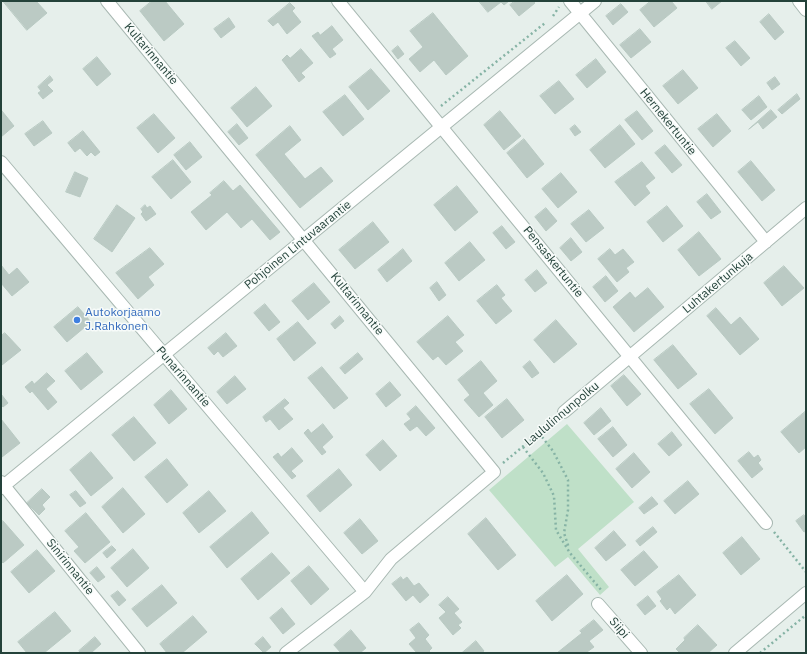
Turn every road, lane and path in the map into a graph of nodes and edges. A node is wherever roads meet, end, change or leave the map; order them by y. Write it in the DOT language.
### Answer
graph roads {
  1 [pos="107,1"];
  2 [pos="338,1"];
  3 [pos="570,1"];
  4 [pos="595,1"];
  5 [pos="799,1"];
  6 [pos="806,10"];
  7 [pos="581,13"];
  8 [pos="442,126"];
  9 [pos="1,162"];
  10 [pos="806,208"];
  11 [pos="304,240"];
  12 [pos="766,242"];
  13 [pos="164,355"];
  14 [pos="631,357"];
  15 [pos="564,412"];
  16 [pos="539,433"];
  17 [pos="523,447"];
  18 [pos="494,472"];
  19 [pos="2,485"];
  20 [pos="766,523"];
  21 [pos="570,553"];
  22 [pos="806,572"];
  23 [pos="365,592"];
  24 [pos="806,593"];
  25 [pos="602,600"];
  26 [pos="806,615"];
  27 [pos="139,653"];
  28 [pos="286,653"];
  29 [pos="641,653"];
  30 [pos="735,653"];
  31 [pos="760,653"];
  1 -- 11 [label="street, Kultarinnantie"];
  2 -- 8 [label="street, Pensaskertuntie"];
  3 -- 7 [label="street, Hernekertuntie"];
  4 -- 7 [label="street, Pohjoinen Lintuvaarantie"];
  5 -- 6 [label="street"];
  7 -- 8 [label="street, Pohjoinen Lintuvaarantie"];
  7 -- 12 [label="street, Hernekertuntie"];
  8 -- 11 [label="street, Pohjoinen Lintuvaarantie"];
  8 -- 14 [label="street, Pensaskertuntie"];
  9 -- 13 [label="street, Punarinnantie"];
  10 -- 12 [label="street, Luhtakertunkuja"];
  11 -- 13 [label="street, Pohjoinen Lintuvaarantie"];
  11 -- 18 [label="street, Kultarinnantie"];
  12 -- 14 [label="street, Luhtakertunkuja"];
  13 -- 19 [label="street, Pohjoinen Lintuvaarantie"];
  13 -- 23 [label="street, Punarinnantie"];
  14 -- 15 [label="street, Laululinnunpolku"];
  14 -- 20 [label="street, Pensaskertuntie"];
  15 -- 16 [label="path, Laululinnunpolku"];
  16 -- 17 [label="path, Laululinnunpolku"];
  16 -- 21 [label="path"];
  17 -- 18 [label="path, Laululinnunpolku"];
  17 -- 21 [label="path"];
  18 -- 23 [label="street"];
  19 -- 27 [label="street, Sinirinnantie"];
  20 -- 22 [label="path"];
  21 -- 25 [label="path"];
  23 -- 28 [label="street"];
  24 -- 30 [label="street"];
  25 -- 29 [label="street, Siipi"];
  26 -- 31 [label="path"];
}
